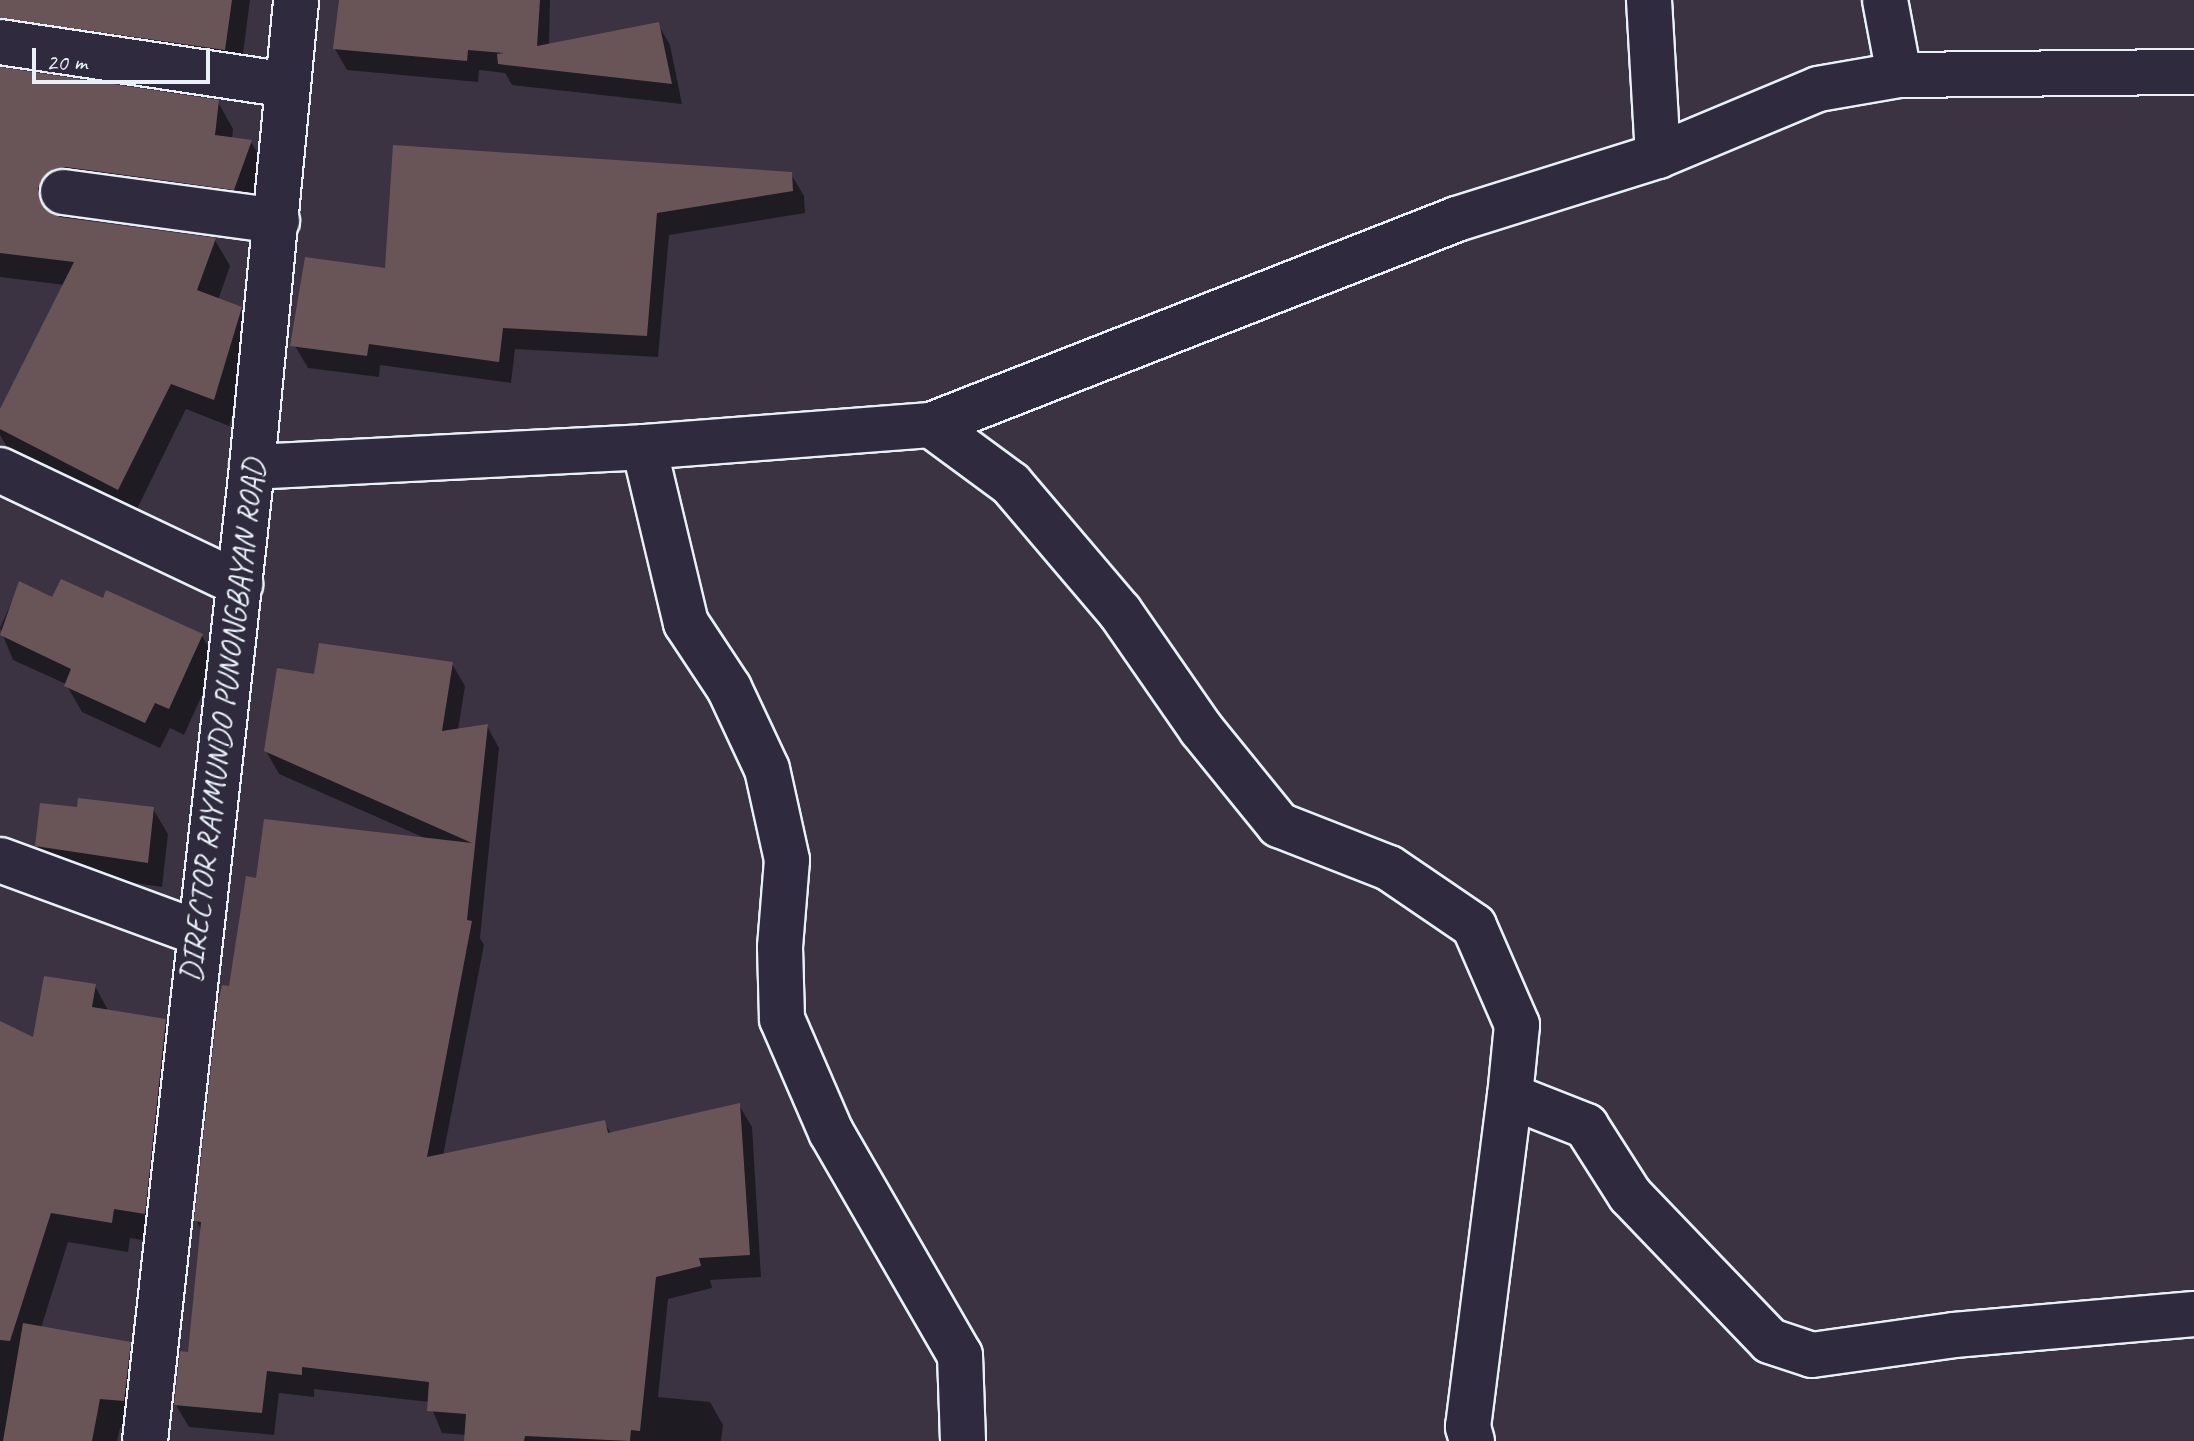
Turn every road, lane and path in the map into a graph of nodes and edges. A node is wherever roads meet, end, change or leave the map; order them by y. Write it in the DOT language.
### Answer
graph roads {
  1 [pos="296,0"];
  2 [pos="1649,0"];
  3 [pos="1885,0"];
  4 [pos="0,42"];
  5 [pos="2194,72"];
  6 [pos="1899,75"];
  7 [pos="287,85"];
  8 [pos="1658,156"];
  9 [pos="63,192"];
  10 [pos="277,221"];
  11 [pos="931,425"];
  12 [pos="644,447"];
  13 [pos="252,467"];
  14 [pos="0,470"];
  15 [pos="240,584"];
  16 [pos="0,860"];
  17 [pos="198,933"];
  18 [pos="1510,1096"];
  19 [pos="2194,1314"];
  20 [pos="145,1441"];
  21 [pos="963,1441"];
  22 [pos="1472,1441"];
  1 -- 7 [label="street, DIRECTOR RAYMUNDO PUNONGBAYAN ROAD"];
  2 -- 8 [label="street"];
  3 -- 6 [label="street"];
  4 -- 7 [label="street"];
  5 -- 6 [label="street"];
  6 -- 8 [label="street"];
  7 -- 10 [label="street, DIRECTOR RAYMUNDO PUNONGBAYAN ROAD"];
  8 -- 11 [label="street"];
  9 -- 10 [label="street"];
  10 -- 13 [label="street, DIRECTOR RAYMUNDO PUNONGBAYAN ROAD"];
  11 -- 12 [label="street"];
  11 -- 18 [label="street"];
  12 -- 13 [label="street"];
  12 -- 21 [label="street"];
  13 -- 15 [label="street, DIRECTOR RAYMUNDO PUNONGBAYAN ROAD"];
  14 -- 15 [label="street"];
  15 -- 17 [label="street, DIRECTOR RAYMUNDO PUNONGBAYAN ROAD"];
  16 -- 17 [label="street"];
  17 -- 20 [label="street, DIRECTOR RAYMUNDO PUNONGBAYAN ROAD"];
  18 -- 19 [label="street"];
  18 -- 22 [label="street"];
}
